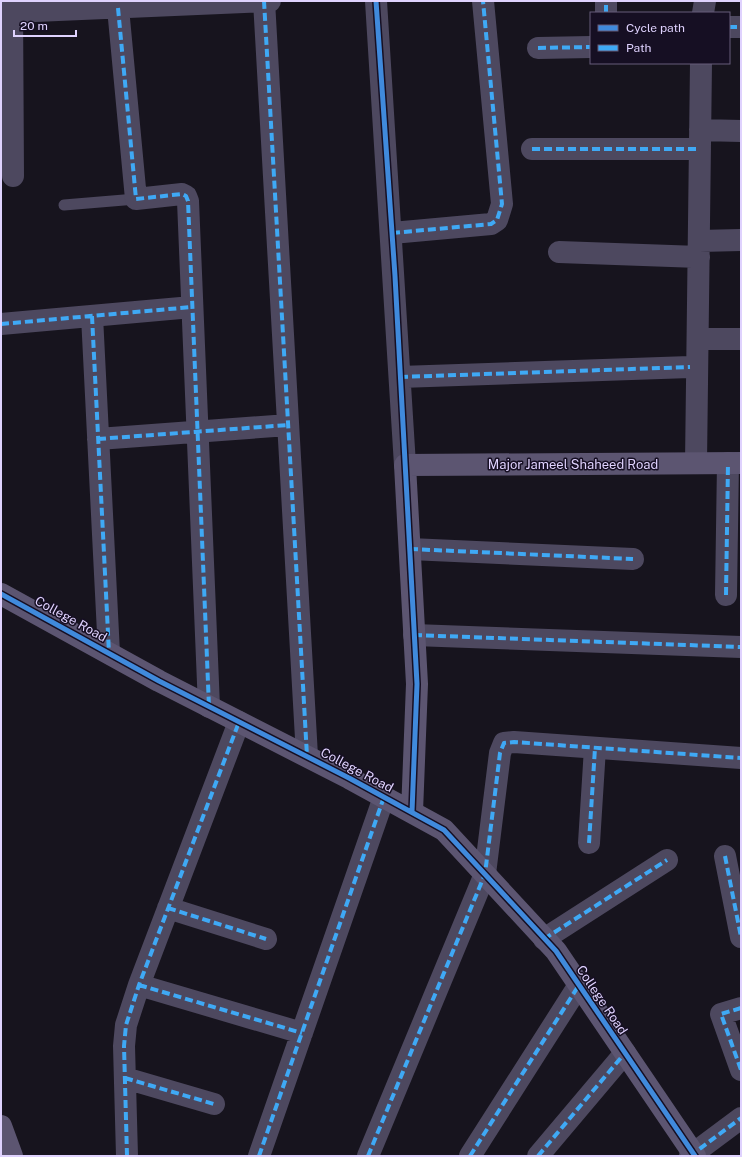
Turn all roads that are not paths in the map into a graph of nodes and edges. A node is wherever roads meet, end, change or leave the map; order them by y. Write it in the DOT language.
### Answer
graph roads {
  1 [pos="264,1"];
  2 [pos="270,1"];
  3 [pos="376,1"];
  4 [pos="483,1"];
  5 [pos="606,1"];
  6 [pos="705,1"];
  7 [pos="18,7"];
  8 [pos="118,8"];
  9 [pos="606,12"];
  10 [pos="703,12"];
  11 [pos="730,27"];
  12 [pos="741,27"];
  13 [pos="590,47"];
  14 [pos="538,48"];
  15 [pos="701,64"];
  16 [pos="741,131"];
  17 [pos="700,140"];
  18 [pos="532,149"];
  19 [pos="13,176"];
  20 [pos="136,199"];
  21 [pos="64,205"];
  22 [pos="392,233"];
  23 [pos="741,240"];
  24 [pos="699,249"];
  25 [pos="559,252"];
  26 [pos="192,306"];
  27 [pos="92,316"];
  28 [pos="1,324"];
  29 [pos="698,339"];
  30 [pos="741,339"];
  31 [pos="690,367"];
  32 [pos="400,377"];
  33 [pos="288,425"];
  34 [pos="197,432"];
  35 [pos="98,439"];
  36 [pos="696,463"];
  37 [pos="734,463"];
  38 [pos="405,465"];
  39 [pos="410,549"];
  40 [pos="633,559"];
  41 [pos="1,594"];
  42 [pos="726,596"];
  43 [pos="414,635"];
  44 [pos="741,647"];
  45 [pos="109,653"];
  46 [pos="210,707"];
  47 [pos="239,722"];
  48 [pos="595,748"];
  49 [pos="307,756"];
  50 [pos="741,758"];
  51 [pos="384,797"];
  52 [pos="412,812"];
  53 [pos="590,843"];
  54 [pos="725,856"];
  55 [pos="667,860"];
  56 [pos="484,874"];
  57 [pos="168,908"];
  58 [pos="741,938"];
  59 [pos="266,939"];
  60 [pos="544,939"];
  61 [pos="139,985"];
  62 [pos="579,985"];
  63 [pos="741,1008"];
  64 [pos="302,1033"];
  65 [pos="625,1053"];
  66 [pos="741,1070"];
  67 [pos="125,1078"];
  68 [pos="214,1104"];
  69 [pos="741,1118"];
  70 [pos="1,1126"];
  71 [pos="693,1155"];
  72 [pos="12,1156"];
  73 [pos="127,1156"];
  74 [pos="259,1156"];
  75 [pos="368,1156"];
  76 [pos="470,1156"];
  77 [pos="538,1156"];
  1 -- 2 [label="street"];
  1 -- 8 [label="street"];
  1 -- 33 [label="street"];
  3 -- 22 [label="street"];
  4 -- 22 [label="street"];
  5 -- 9 [label="street"];
  6 -- 10 [label="street"];
  7 -- 8 [label="street"];
  7 -- 19 [label="street"];
  8 -- 20 [label="street"];
  11 -- 12 [label="street"];
  13 -- 14 [label="street"];
  15 -- 17 [label="street"];
  16 -- 17 [label="street"];
  17 -- 18 [label="street"];
  17 -- 24 [label="street"];
  20 -- 21 [label="lane"];
  20 -- 26 [label="street"];
  22 -- 32 [label="street"];
  23 -- 24 [label="street"];
  24 -- 25 [label="street"];
  24 -- 29 [label="street"];
  26 -- 27 [label="street"];
  26 -- 34 [label="street"];
  27 -- 28 [label="street"];
  27 -- 35 [label="street"];
  29 -- 30 [label="street"];
  29 -- 36 [label="street"];
  31 -- 32 [label="street"];
  32 -- 38 [label="street"];
  33 -- 34 [label="street"];
  33 -- 49 [label="street"];
  34 -- 35 [label="street"];
  34 -- 46 [label="street"];
  35 -- 45 [label="street"];
  36 -- 37 [label="street, Major Jameel Shaheed Road"];
  36 -- 38 [label="street, Major Jameel Shaheed Road"];
  37 -- 42 [label="street"];
  38 -- 39 [label="street"];
  39 -- 40 [label="street"];
  39 -- 43 [label="street"];
  41 -- 45 [label="street, College Road"];
  43 -- 44 [label="street"];
  43 -- 52 [label="street"];
  45 -- 46 [label="street, College Road"];
  46 -- 47 [label="street, College Road"];
  47 -- 49 [label="street, College Road"];
  47 -- 57 [label="street"];
  48 -- 50 [label="street"];
  48 -- 53 [label="street"];
  48 -- 56 [label="street"];
  49 -- 51 [label="street, College Road"];
  51 -- 52 [label="street, College Road"];
  51 -- 64 [label="street"];
  52 -- 56 [label="street, College Road"];
  54 -- 58 [label="street"];
  55 -- 60 [label="street"];
  56 -- 60 [label="street, College Road"];
  56 -- 75 [label="street"];
  57 -- 59 [label="street"];
  57 -- 61 [label="street"];
  60 -- 62 [label="street, College Road"];
  61 -- 64 [label="street"];
  61 -- 67 [label="street"];
  62 -- 65 [label="street, College Road"];
  62 -- 76 [label="street"];
  63 -- 66 [label="street"];
  64 -- 74 [label="street"];
  65 -- 71 [label="street, College Road"];
  65 -- 77 [label="street"];
  67 -- 68 [label="street"];
  67 -- 73 [label="street"];
  69 -- 71 [label="street"];
  70 -- 72 [label="street"];
}
